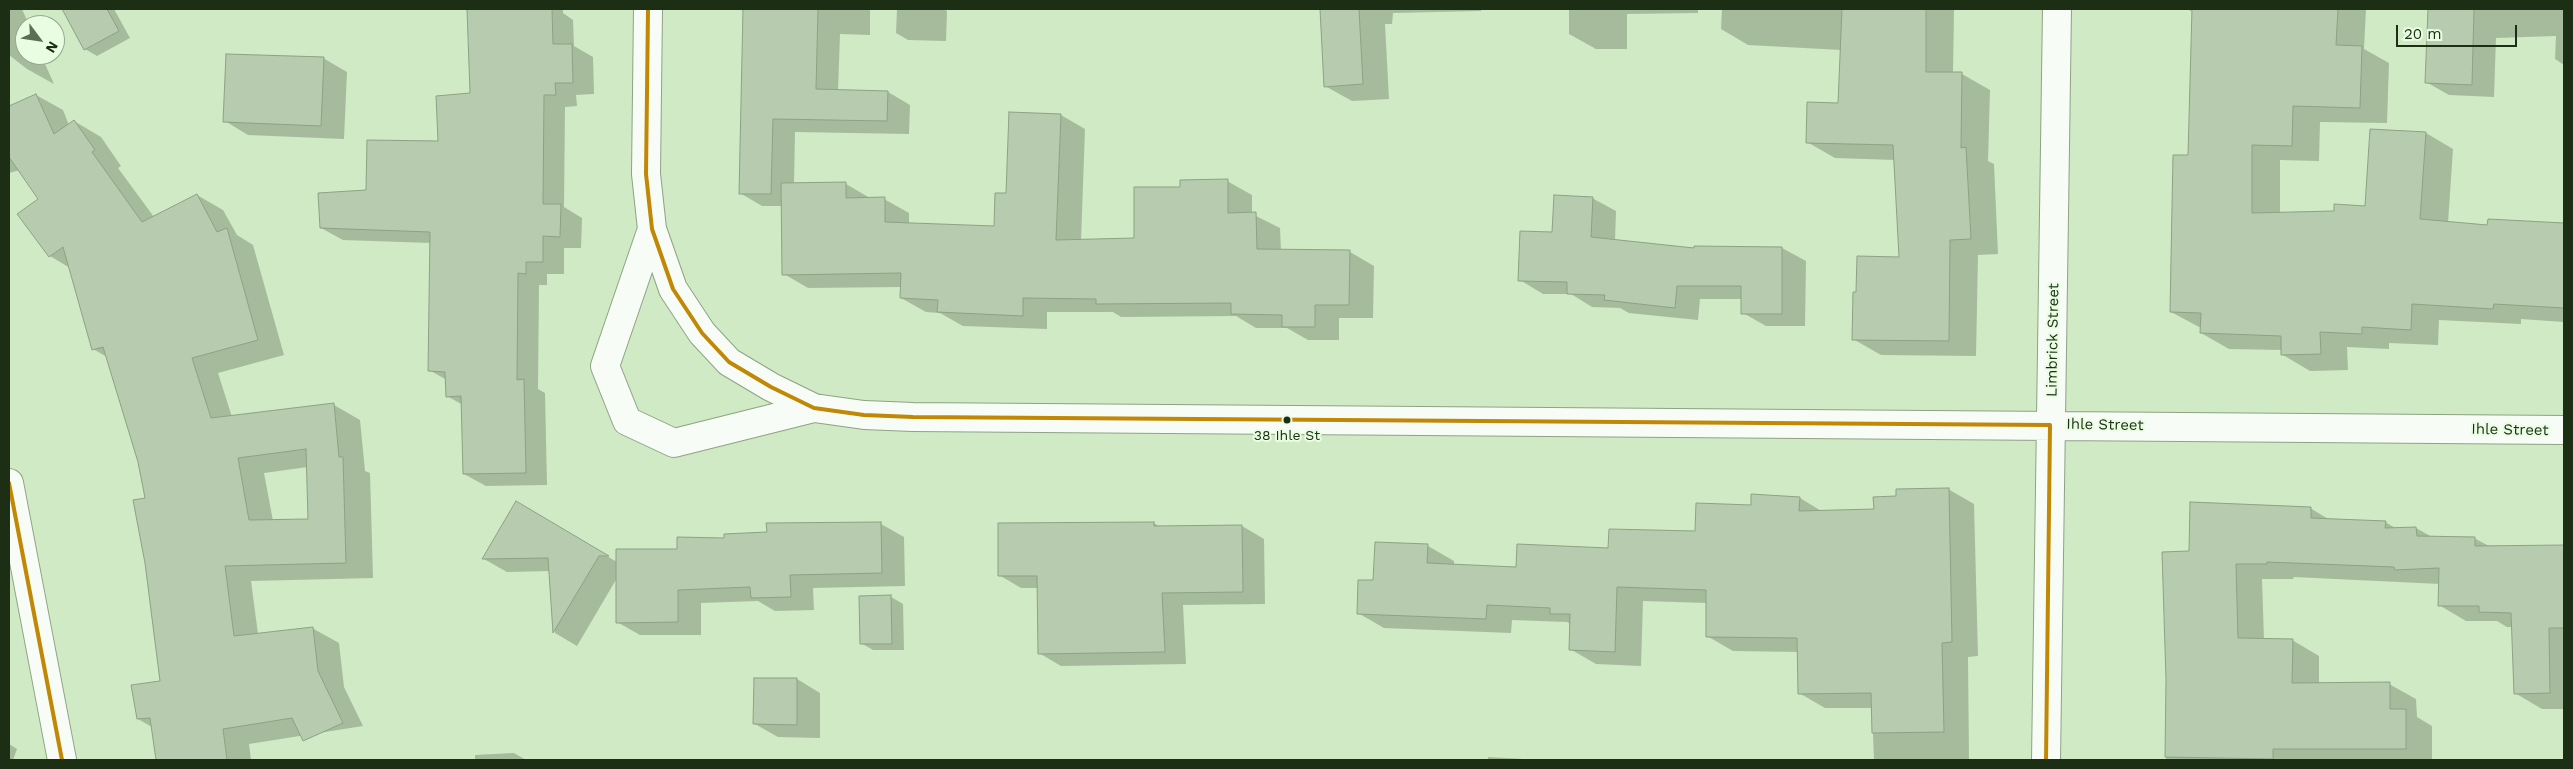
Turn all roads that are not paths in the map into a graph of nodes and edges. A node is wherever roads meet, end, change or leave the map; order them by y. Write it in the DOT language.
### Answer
graph roads {
  1 [pos="648,9"];
  2 [pos="2057,9"];
  3 [pos="652,229"];
  4 [pos="814,408"];
  5 [pos="2050,425"];
  6 [pos="2564,430"];
  7 [pos="9,483"];
  8 [pos="62,760"];
  9 [pos="2046,760"];
  1 -- 3 [label="street"];
  2 -- 5 [label="street, Limbrick Street"];
  3 -- 4 [label="street, Ihle Street"];
  3 -- 4 [label="street"];
  4 -- 5 [label="street, Ihle Street"];
  5 -- 6 [label="street, Ihle Street"];
  5 -- 9 [label="street, Limbrick Street"];
  7 -- 8 [label="street"];
}
